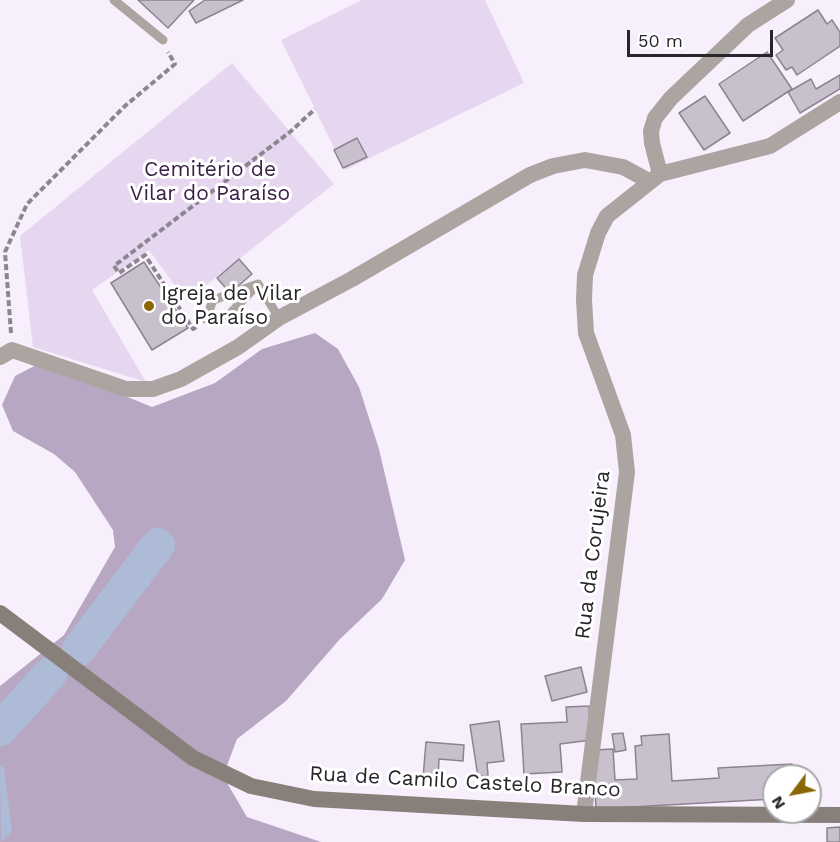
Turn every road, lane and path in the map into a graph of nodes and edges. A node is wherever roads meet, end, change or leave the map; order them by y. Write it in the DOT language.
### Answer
graph roads {
  1 [pos="114,0"];
  2 [pos="788,0"];
  3 [pos="163,40"];
  4 [pos="840,102"];
  5 [pos="315,109"];
  6 [pos="655,177"];
  7 [pos="258,284"];
  8 [pos="279,318"];
  9 [pos="206,319"];
  10 [pos="6,353"];
  11 [pos="0,613"];
  12 [pos="584,814"];
  13 [pos="840,815"];
  1 -- 3 [label="lane"];
  2 -- 6 [label="street"];
  3 -- 10 [label="path"];
  4 -- 6 [label="street, Rua da Corujeira"];
  5 -- 9 [label="path"];
  6 -- 8 [label="street"];
  6 -- 12 [label="street, Rua da Corujeira"];
  7 -- 8 [label="lane"];
  7 -- 9 [label="lane"];
  7 -- 9 [label="lane"];
  8 -- 10 [label="street"];
  11 -- 12 [label="main road, Rua de Camilo Castelo Branco"];
  12 -- 13 [label="main road, Rua de Camilo Castelo Branco"];
}
